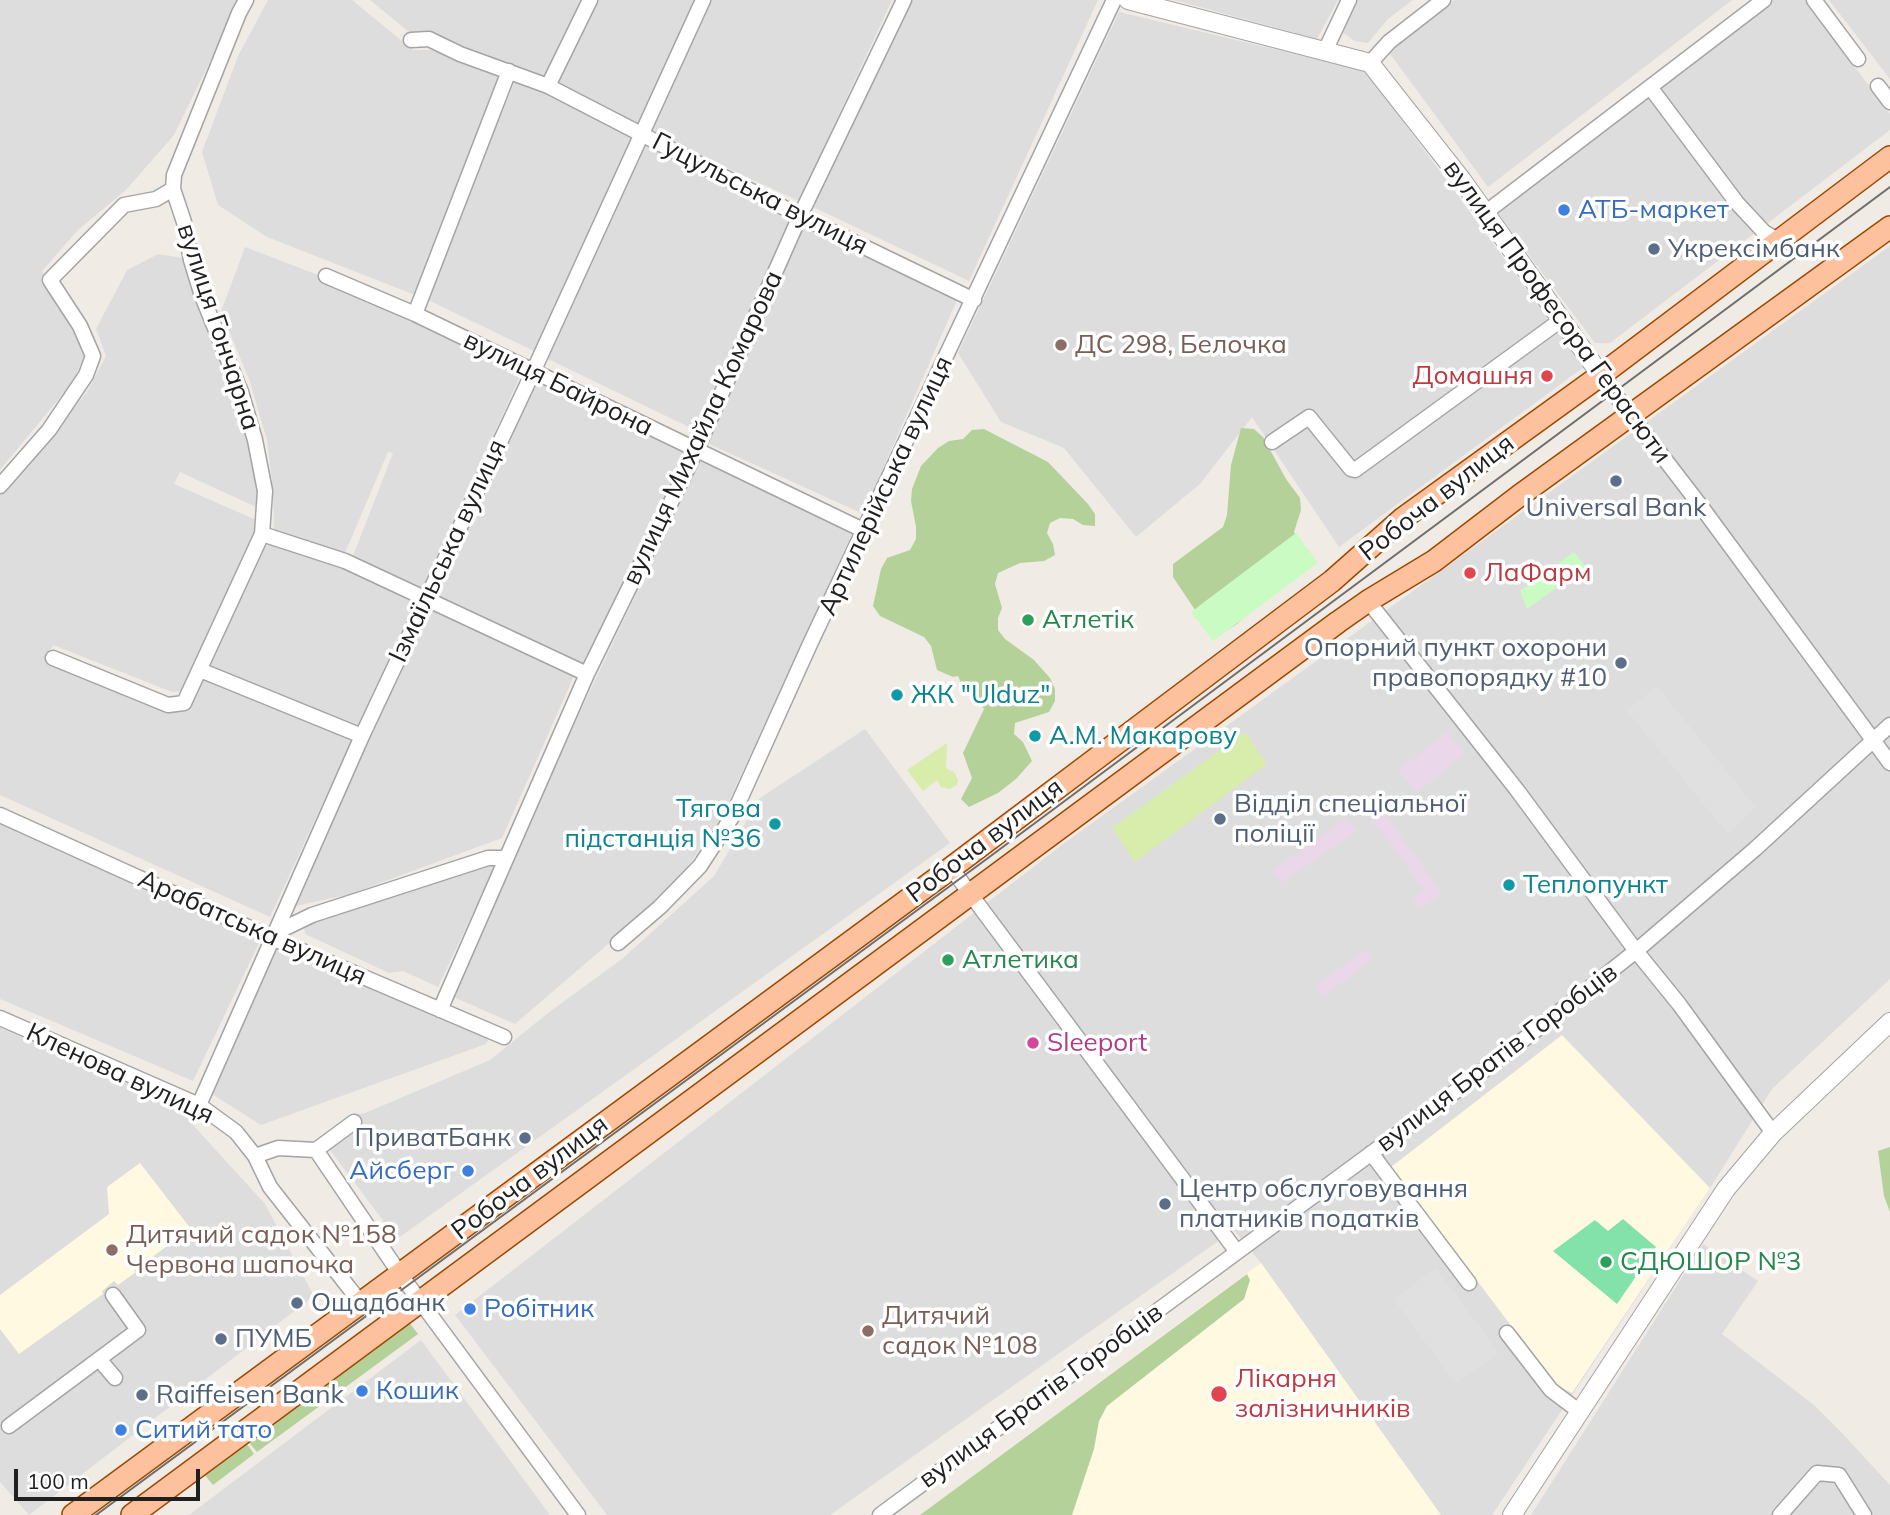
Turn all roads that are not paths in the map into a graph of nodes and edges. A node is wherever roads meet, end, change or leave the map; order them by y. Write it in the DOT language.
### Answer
graph roads {
  1 [pos="246,0"];
  2 [pos="590,0"];
  3 [pos="703,0"];
  4 [pos="904,0"];
  5 [pos="1114,0"];
  6 [pos="1128,0"];
  7 [pos="1349,0"];
  8 [pos="1443,0"];
  9 [pos="1764,0"];
  10 [pos="1814,0"];
  11 [pos="411,40"];
  12 [pos="1325,51"];
  13 [pos="1858,60"];
  14 [pos="1370,63"];
  15 [pos="509,71"];
  16 [pos="548,86"];
  17 [pos="1878,86"];
  18 [pos="1650,87"];
  19 [pos="1890,102"];
  20 [pos="641,134"];
  21 [pos="1890,157"];
  22 [pos="173,189"];
  23 [pos="1485,213"];
  24 [pos="800,216"];
  25 [pos="1890,227"];
  26 [pos="1779,241"];
  27 [pos="326,276"];
  28 [pos="974,300"];
  29 [pos="415,314"];
  30 [pos="1561,320"];
  31 [pos="533,372"];
  32 [pos="1606,382"];
  33 [pos="1631,417"];
  34 [pos="1272,442"];
  35 [pos="696,452"];
  36 [pos="0,486"];
  37 [pos="865,531"];
  38 [pos="262,534"];
  39 [pos="425,599"];
  40 [pos="1368,601"];
  41 [pos="53,658"];
  42 [pos="200,670"];
  43 [pos="587,674"];
  44 [pos="1890,725"];
  45 [pos="362,736"];
  46 [pos="1872,739"];
  47 [pos="1890,763"];
  48 [pos="0,815"];
  49 [pos="506,859"];
  50 [pos="951,868"];
  51 [pos="971,894"];
  52 [pos="274,936"];
  53 [pos="618,943"];
  54 [pos="1636,951"];
  55 [pos="440,1010"];
  56 [pos="0,1018"];
  57 [pos="1890,1022"];
  58 [pos="504,1037"];
  59 [pos="199,1105"];
  60 [pos="354,1122"];
  61 [pos="1773,1133"];
  62 [pos="316,1150"];
  63 [pos="1371,1153"];
  64 [pos="255,1156"];
  65 [pos="1237,1252"];
  66 [pos="400,1274"];
  67 [pos="1469,1283"];
  68 [pos="113,1295"];
  69 [pos="421,1301"];
  70 [pos="361,1303"];
  71 [pos="1507,1333"];
  72 [pos="99,1359"];
  73 [pos="115,1378"];
  74 [pos="1580,1412"];
  75 [pos="9,1426"];
  76 [pos="73,1515"];
  77 [pos="132,1515"];
  78 [pos="578,1515"];
  79 [pos="880,1515"];
  80 [pos="1512,1515"];
  81 [pos="1780,1515"];
  82 [pos="1864,1515"];
  1 -- 22 [label="street"];
  2 -- 16 [label="street"];
  3 -- 20 [label="street, Ізмаїльська вулиця"];
  4 -- 24 [label="street, вулиця Михайла Комарова"];
  5 -- 28 [label="street, Артилерійська вулиця"];
  6 -- 12 [label="street"];
  7 -- 12 [label="street"];
  8 -- 14 [label="street"];
  9 -- 18 [label="street"];
  10 -- 13 [label="street"];
  11 -- 15 [label="street, Гуцульська вулиця"];
  12 -- 14 [label="street"];
  14 -- 23 [label="street, вулиця Професора Герасюти"];
  15 -- 16 [label="street, Гуцульська вулиця"];
  15 -- 29 [label="street"];
  16 -- 20 [label="street, Гуцульська вулиця"];
  17 -- 19 [label="street"];
  18 -- 23 [label="street"];
  18 -- 26 [label="street"];
  20 -- 24 [label="street, Гуцульська вулиця"];
  20 -- 31 [label="street, Ізмаїльська вулиця"];
  21 -- 26 [label="main road, Робоча вулиця"];
  22 -- 36 [label="street, вулиця Гончарна"];
  22 -- 38 [label="street, вулиця Гончарна"];
  23 -- 30 [label="street, вулиця Професора Герасюти"];
  24 -- 28 [label="street, Гуцульська вулиця"];
  24 -- 35 [label="street, вулиця Михайла Комарова"];
  25 -- 33 [label="main road, Робоча вулиця"];
  26 -- 32 [label="main road, Робоча вулиця"];
  27 -- 29 [label="street, вулиця Байрона"];
  28 -- 37 [label="street, Артилерійська вулиця"];
  29 -- 31 [label="street, вулиця Байрона"];
  30 -- 32 [label="street, вулиця Професора Герасюти"];
  30 -- 34 [label="street"];
  31 -- 35 [label="street, вулиця Байрона"];
  31 -- 39 [label="street, Ізмаїльська вулиця"];
  32 -- 33 [label="street, вулиця Професора Герасюти"];
  32 -- 50 [label="main road, Робоча вулиця"];
  33 -- 40 [label="main road, Робоча вулиця"];
  33 -- 46 [label="street, вулиця Професора Герасюти"];
  35 -- 37 [label="street, вулиця Байрона"];
  35 -- 43 [label="street, вулиця Михайла Комарова"];
  37 -- 53 [label="street, Артилерійська вулиця"];
  38 -- 39 [label="street"];
  38 -- 42 [label="street, вулиця Гончарна"];
  39 -- 43 [label="street"];
  39 -- 45 [label="street, Ізмаїльська вулиця"];
  40 -- 51 [label="main road, Робоча вулиця"];
  40 -- 54 [label="street"];
  41 -- 42 [label="street, вулиця Гончарна"];
  42 -- 45 [label="street"];
  43 -- 49 [label="street, вулиця Михайла Комарова"];
  44 -- 46 [label="street, вулиця Братів Горобців"];
  45 -- 52 [label="street, Ізмаїльська вулиця"];
  46 -- 47 [label="street, вулиця Професора Герасюти"];
  46 -- 54 [label="street, вулиця Братів Горобців"];
  48 -- 52 [label="street, Арабатська вулиця"];
  49 -- 52 [label="street"];
  49 -- 55 [label="street, вулиця Михайла Комарова"];
  50 -- 51 [label="street"];
  50 -- 66 [label="main road, Робоча вулиця"];
  51 -- 65 [label="street"];
  51 -- 69 [label="main road, Робоча вулиця"];
  52 -- 55 [label="street, Арабатська вулиця"];
  52 -- 59 [label="street, Ізмаїльська вулиця"];
  54 -- 61 [label="street"];
  54 -- 63 [label="street, вулиця Братів Горобців"];
  55 -- 58 [label="street, Арабатська вулиця"];
  56 -- 59 [label="street, Кленова вулиця"];
  57 -- 61 [label="street"];
  59 -- 64 [label="street, Кленова вулиця"];
  60 -- 62 [label="street"];
  61 -- 74 [label="street"];
  62 -- 64 [label="street"];
  62 -- 66 [label="street"];
  63 -- 65 [label="street, вулиця Братів Горобців"];
  63 -- 67 [label="street"];
  64 -- 70 [label="street, Кленова вулиця"];
  65 -- 79 [label="street, вулиця Братів Горобців"];
  66 -- 69 [label="street"];
  66 -- 70 [label="main road, Робоча вулиця"];
  68 -- 72 [label="street"];
  69 -- 77 [label="main road, Робоча вулиця"];
  69 -- 78 [label="street"];
  70 -- 76 [label="main road, Робоча вулиця"];
  71 -- 74 [label="street"];
  72 -- 73 [label="street"];
  72 -- 75 [label="street"];
  74 -- 80 [label="street"];
  81 -- 82 [label="street"];
}
